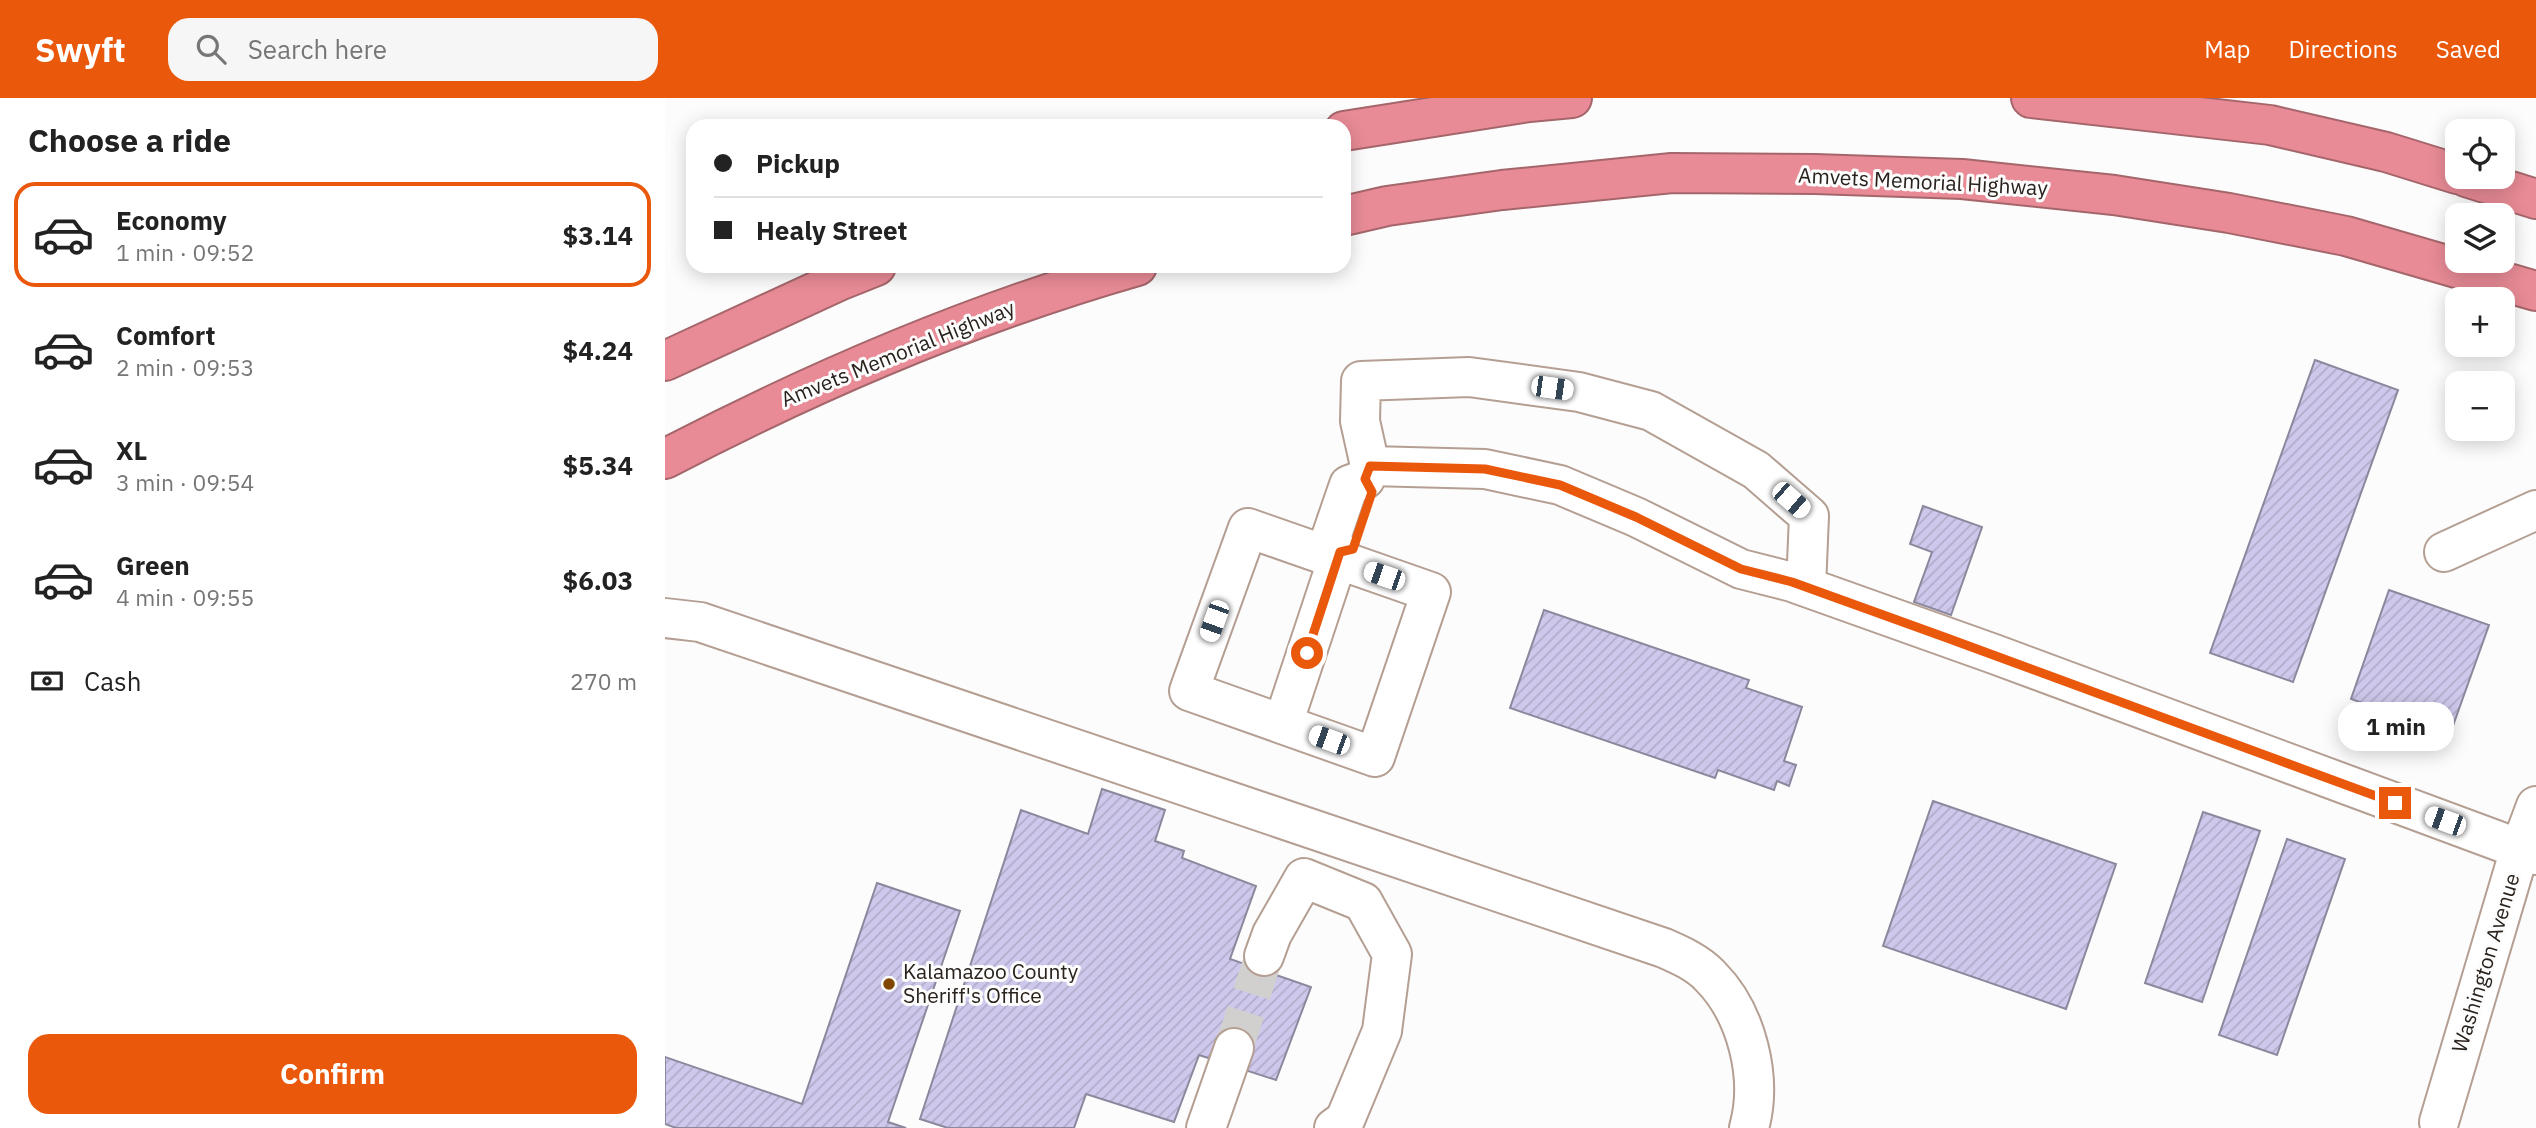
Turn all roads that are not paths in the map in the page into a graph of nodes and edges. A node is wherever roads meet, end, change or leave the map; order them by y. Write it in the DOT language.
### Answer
graph roads {
  1 [pos="1572,98"];
  2 [pos="2031,98"];
  3 [pos="1351,130"];
  4 [pos="2445,170"];
  5 [pos="2504,189"];
  6 [pos="2536,199"];
  7 [pos="1351,214"];
  8 [pos="858,273"];
  9 [pos="1113,273"];
  10 [pos="2536,291"];
  11 [pos="665,361"];
  12 [pos="665,459"];
  13 [pos="1368,472"];
  14 [pos="2536,510"];
  15 [pos="2444,552"];
  16 [pos="1338,556"];
  17 [pos="1807,587"];
  18 [pos="665,618"];
  19 [pos="1283,724"];
  20 [pos="2536,806"];
  21 [pos="2528,852"];
  22 [pos="1264,956"];
  23 [pos="1234,1048"];
  24 [pos="2439,1122"];
  25 [pos="1206,1128"];
  26 [pos="1334,1128"];
  27 [pos="1749,1128"];
  1 -- 3 [label="highway"];
  2 -- 4 [label="highway"];
  5 -- 6 [label="highway"];
  7 -- 10 [label="highway, Amvets Memorial Highway"];
  8 -- 11 [label="highway"];
  9 -- 12 [label="highway, Amvets Memorial Highway"];
  13 -- 16 [label="street"];
  13 -- 17 [label="street"];
  13 -- 17 [label="street"];
  14 -- 15 [label="street"];
  16 -- 19 [label="street"];
  16 -- 19 [label="street"];
  16 -- 19 [label="street"];
  17 -- 21 [label="street"];
  18 -- 27 [label="street"];
  20 -- 21 [label="street, Washington Avenue"];
  21 -- 24 [label="street, Washington Avenue"];
  22 -- 26 [label="street"];
  23 -- 25 [label="street"];
}
